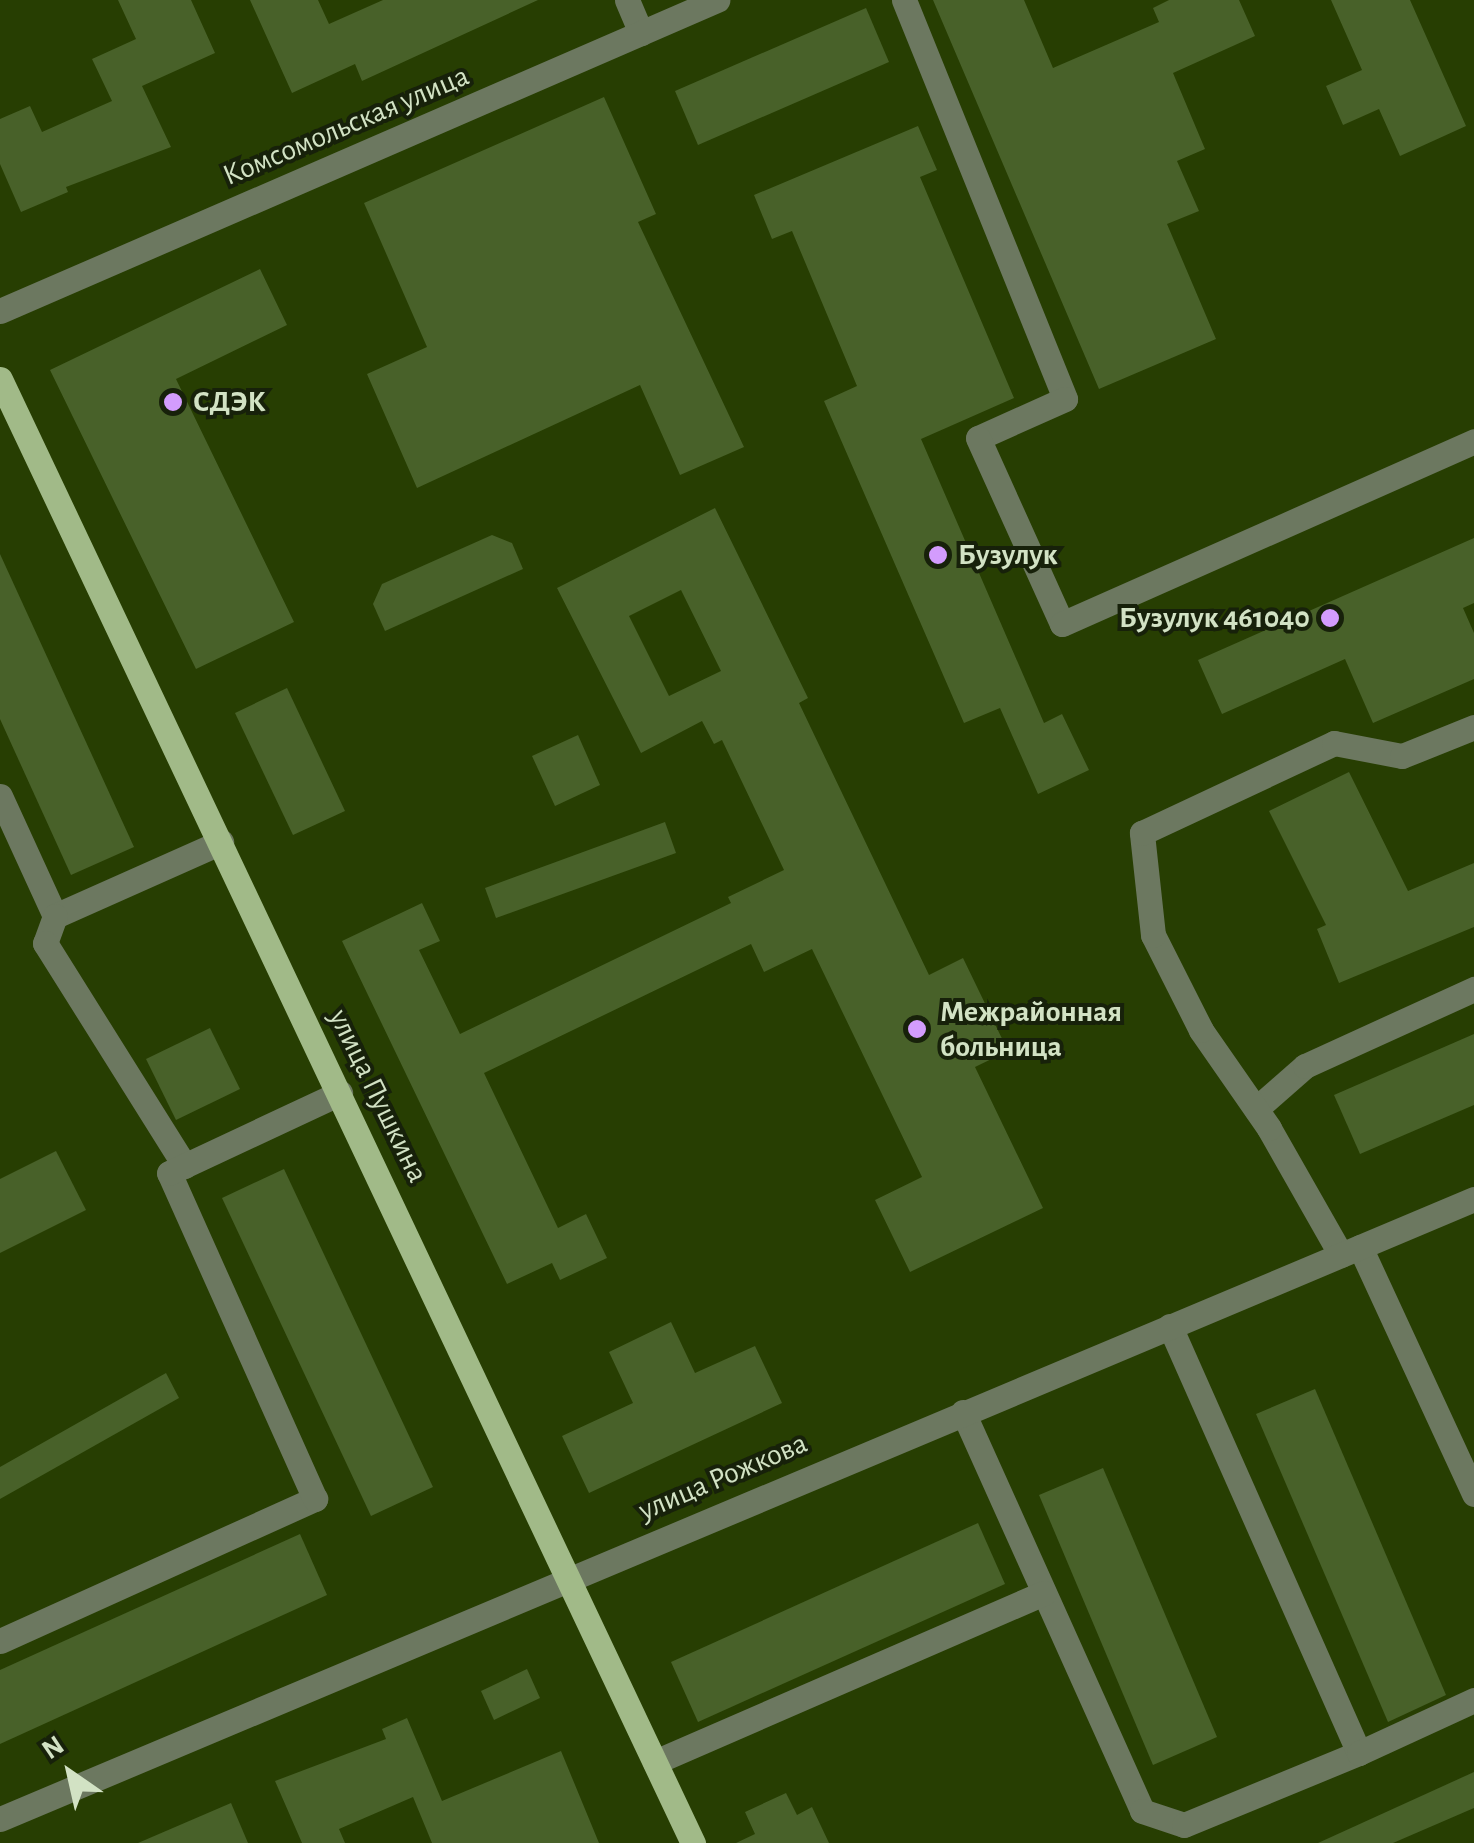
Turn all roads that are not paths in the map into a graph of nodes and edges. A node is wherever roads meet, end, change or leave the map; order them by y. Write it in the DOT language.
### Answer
graph roads {
  1 [pos="627,0"];
  2 [pos="717,0"];
  3 [pos="904,0"];
  4 [pos="641,33"];
  5 [pos="0,311"];
  6 [pos="0,379"];
  7 [pos="1474,441"];
  8 [pos="1474,727"];
  9 [pos="0,796"];
  10 [pos="221,842"];
  11 [pos="55,916"];
  12 [pos="1474,989"];
  13 [pos="340,1093"];
  14 [pos="1256,1110"];
  15 [pos="185,1166"];
  16 [pos="1474,1199"];
  17 [pos="1350,1251"];
  18 [pos="1170,1326"];
  19 [pos="962,1412"];
  20 [pos="1474,1494"];
  21 [pos="570,1576"];
  22 [pos="1044,1593"];
  23 [pos="0,1641"];
  24 [pos="1474,1700"];
  25 [pos="1359,1753"];
  26 [pos="656,1762"];
  27 [pos="0,1820"];
  28 [pos="693,1843"];
  1 -- 4 [label="street"];
  2 -- 4 [label="street, Комсомольская улица"];
  3 -- 7 [label="street"];
  4 -- 5 [label="street, Комсомольская улица"];
  6 -- 10 [label="main road, улица Пушкина"];
  8 -- 14 [label="street"];
  9 -- 11 [label="street"];
  10 -- 11 [label="street"];
  10 -- 13 [label="main road, улица Пушкина"];
  11 -- 15 [label="street"];
  12 -- 14 [label="street"];
  13 -- 15 [label="street"];
  13 -- 21 [label="main road, улица Пушкина"];
  14 -- 17 [label="street"];
  15 -- 23 [label="street"];
  16 -- 17 [label="street, улица Рожкова"];
  17 -- 18 [label="street, улица Рожкова"];
  17 -- 20 [label="street"];
  18 -- 19 [label="street, улица Рожкова"];
  18 -- 25 [label="street"];
  19 -- 21 [label="street, улица Рожкова"];
  19 -- 22 [label="street"];
  21 -- 26 [label="main road, улица Пушкина"];
  21 -- 27 [label="street, улица Рожкова"];
  22 -- 25 [label="street"];
  22 -- 26 [label="street"];
  24 -- 25 [label="street"];
  26 -- 28 [label="main road, улица Пушкина"];
}
